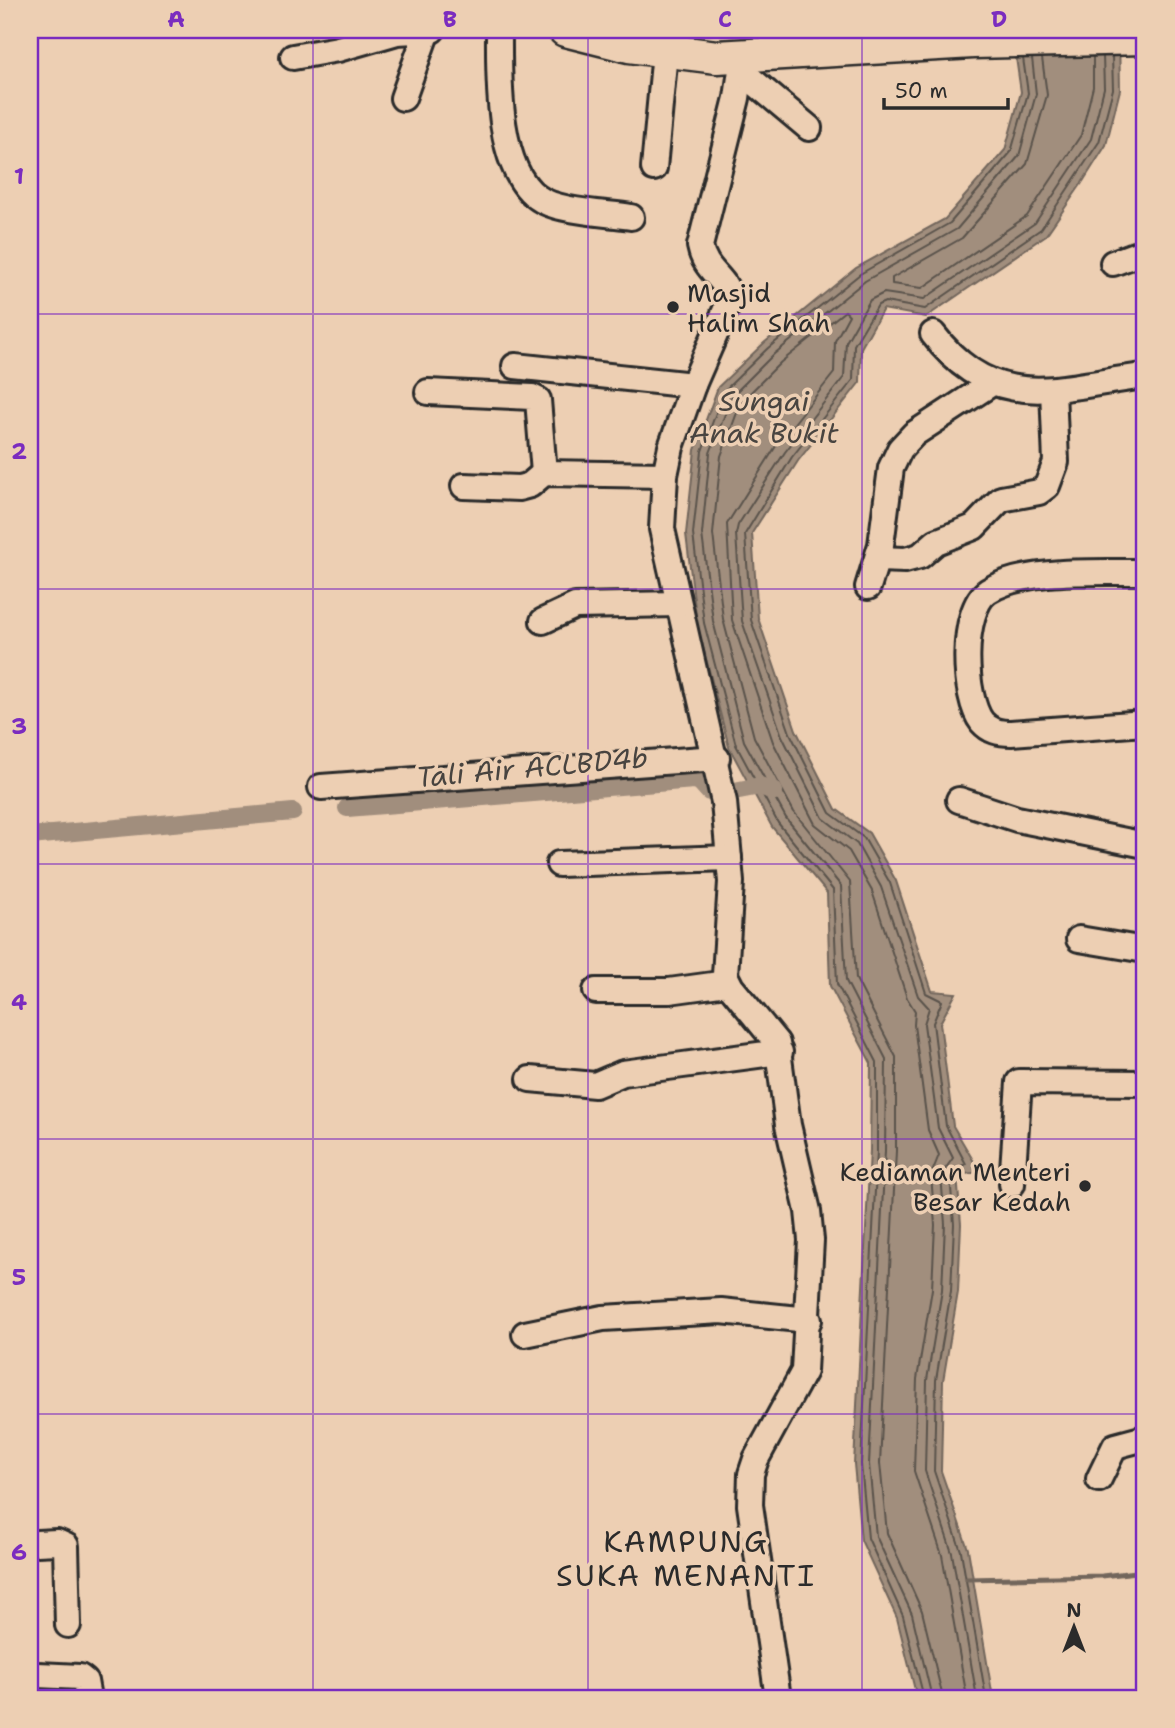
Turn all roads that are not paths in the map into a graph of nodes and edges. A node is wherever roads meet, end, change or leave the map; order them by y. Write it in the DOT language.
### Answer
graph roads {
  1 [pos="430,30"];
  2 [pos="499,30"];
  3 [pos="565,30"];
  4 [pos="629,38"];
  5 [pos="1145,38"];
  6 [pos="665,52"];
  7 [pos="293,57"];
  8 [pos="742,64"];
  9 [pos="403,99"];
  10 [pos="809,128"];
  11 [pos="654,168"];
  12 [pos="631,217"];
  13 [pos="1145,251"];
  14 [pos="1113,263"];
  15 [pos="933,334"];
  16 [pos="515,366"];
  17 [pos="1145,376"];
  18 [pos="992,383"];
  19 [pos="693,385"];
  20 [pos="1053,390"];
  21 [pos="428,392"];
  22 [pos="544,473"];
  23 [pos="665,475"];
  24 [pos="464,486"];
  25 [pos="878,559"];
  26 [pos="1145,572"];
  27 [pos="868,587"];
  28 [pos="678,604"];
  29 [pos="543,621"];
  30 [pos="1145,723"];
  31 [pos="717,758"];
  32 [pos="321,787"];
  33 [pos="959,800"];
  34 [pos="1145,845"];
  35 [pos="729,858"];
  36 [pos="559,864"];
  37 [pos="1079,939"];
  38 [pos="1145,950"];
  39 [pos="727,983"];
  40 [pos="596,991"];
  41 [pos="780,1052"];
  42 [pos="530,1079"];
  43 [pos="1145,1083"];
  44 [pos="1012,1184"];
  45 [pos="809,1320"];
  46 [pos="525,1334"];
  47 [pos="1145,1438"];
  48 [pos="1099,1479"];
  49 [pos="37,1543"];
  50 [pos="68,1625"];
  51 [pos="38,1675"];
  52 [pos="88,1698"];
  53 [pos="778,1698"];
  1 -- 7 [label="street"];
  1 -- 9 [label="street"];
  2 -- 12 [label="street"];
  3 -- 4 [label="main road"];
  4 -- 6 [label="main road"];
  5 -- 8 [label="main road"];
  6 -- 8 [label="main road"];
  6 -- 11 [label="street"];
  8 -- 10 [label="street"];
  8 -- 19 [label="street"];
  13 -- 14 [label="street"];
  15 -- 18 [label="street"];
  16 -- 19 [label="street"];
  17 -- 20 [label="street"];
  18 -- 20 [label="street"];
  18 -- 25 [label="street"];
  19 -- 23 [label="street"];
  20 -- 25 [label="street"];
  21 -- 22 [label="street"];
  22 -- 23 [label="street"];
  22 -- 24 [label="street"];
  23 -- 28 [label="street"];
  25 -- 27 [label="street"];
  26 -- 30 [label="street"];
  28 -- 29 [label="street"];
  28 -- 31 [label="street"];
  31 -- 32 [label="street"];
  31 -- 35 [label="street"];
  33 -- 34 [label="street"];
  35 -- 36 [label="street"];
  35 -- 39 [label="street"];
  37 -- 38 [label="street"];
  39 -- 40 [label="street"];
  39 -- 41 [label="street"];
  41 -- 42 [label="street"];
  41 -- 45 [label="street"];
  43 -- 44 [label="street"];
  45 -- 46 [label="street"];
  45 -- 53 [label="street"];
  47 -- 48 [label="street"];
  49 -- 50 [label="street"];
  51 -- 52 [label="street"];
}
